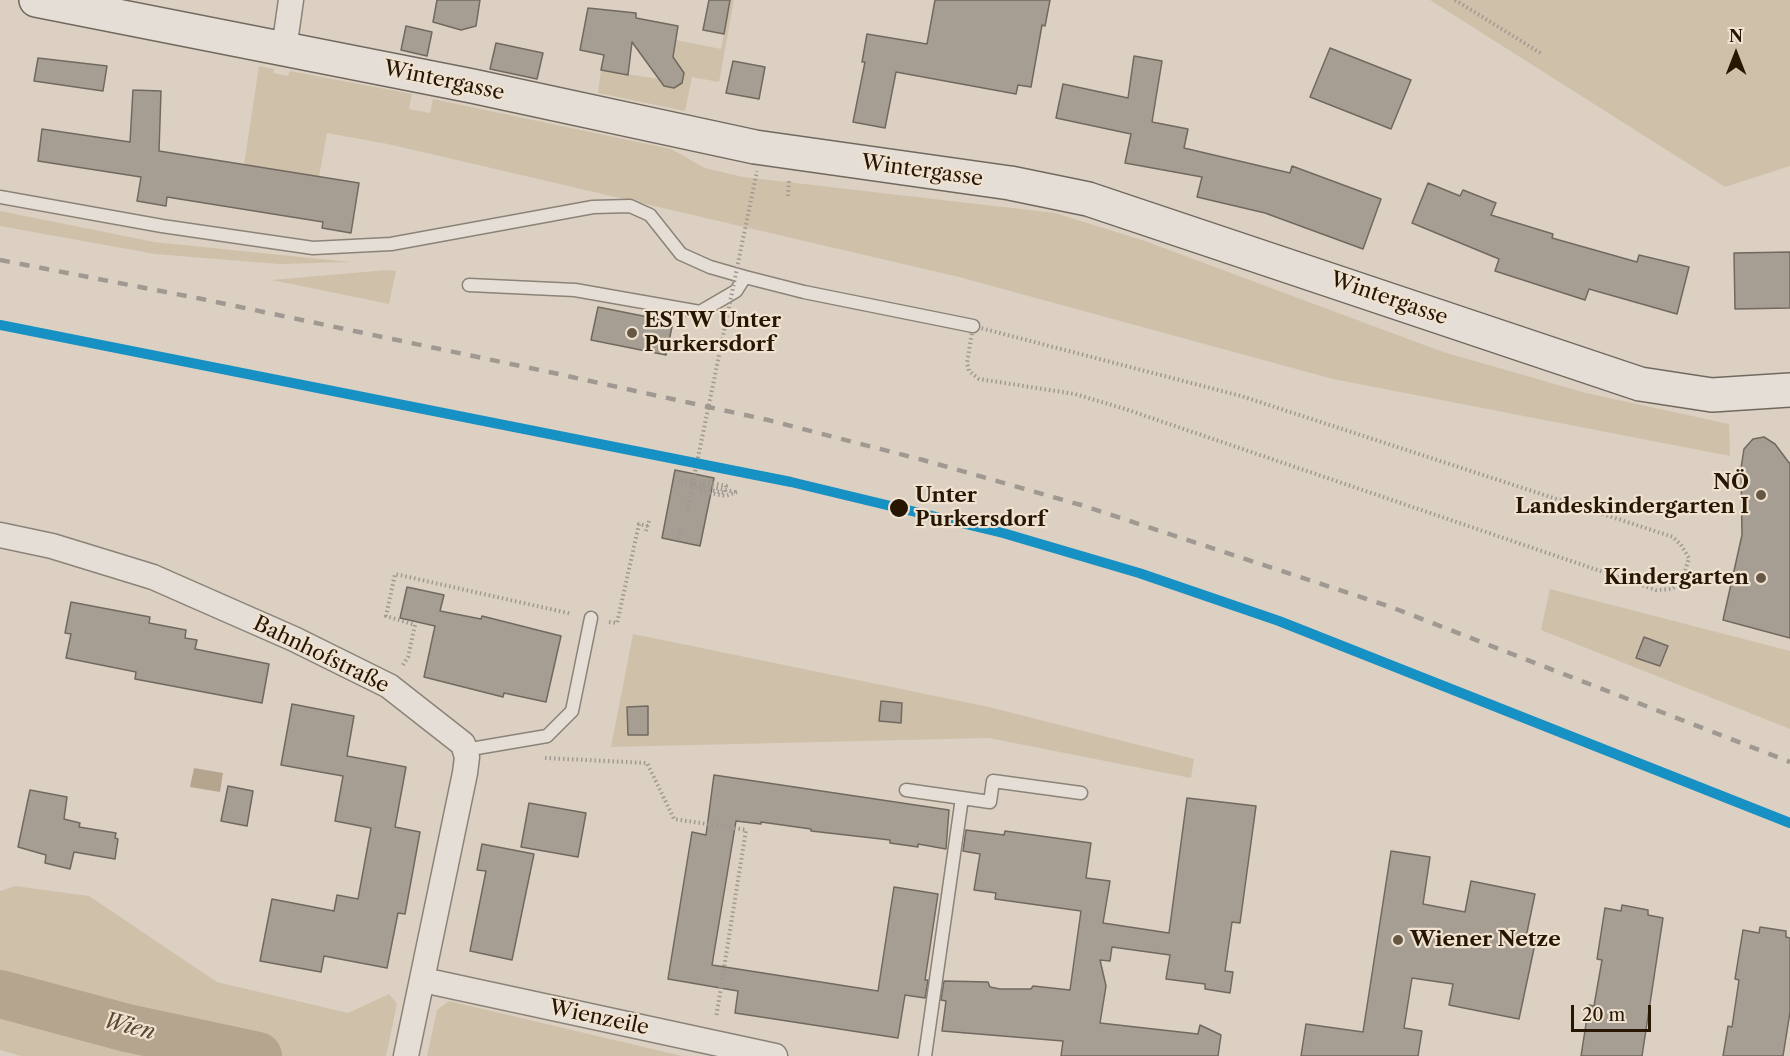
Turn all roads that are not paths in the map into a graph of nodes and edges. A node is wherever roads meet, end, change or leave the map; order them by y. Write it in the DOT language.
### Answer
graph roads {
  1 [pos="36,0"];
  2 [pos="291,0"];
  3 [pos="284,49"];
  4 [pos="0,197"];
  5 [pos="745,277"];
  6 [pos="470,285"];
  7 [pos="973,326"];
  8 [pos="1790,390"];
  9 [pos="0,535"];
  10 [pos="591,618"];
  11 [pos="465,750"];
  12 [pos="906,790"];
  13 [pos="1081,793"];
  14 [pos="962,798"];
  15 [pos="423,980"];
  16 [pos="406,1056"];
  17 [pos="775,1056"];
  18 [pos="925,1056"];
  1 -- 3 [label="street, Wintergasse"];
  2 -- 3 [label="street"];
  3 -- 8 [label="street, Wintergasse"];
  4 -- 5 [label="lane"];
  5 -- 6 [label="lane"];
  5 -- 7 [label="lane"];
  9 -- 11 [label="street, Bahnhofstraße"];
  10 -- 11 [label="lane"];
  11 -- 15 [label="street"];
  12 -- 14 [label="lane"];
  13 -- 14 [label="lane"];
  14 -- 18 [label="lane"];
  15 -- 16 [label="street"];
  15 -- 17 [label="street, Wienzeile"];
}
